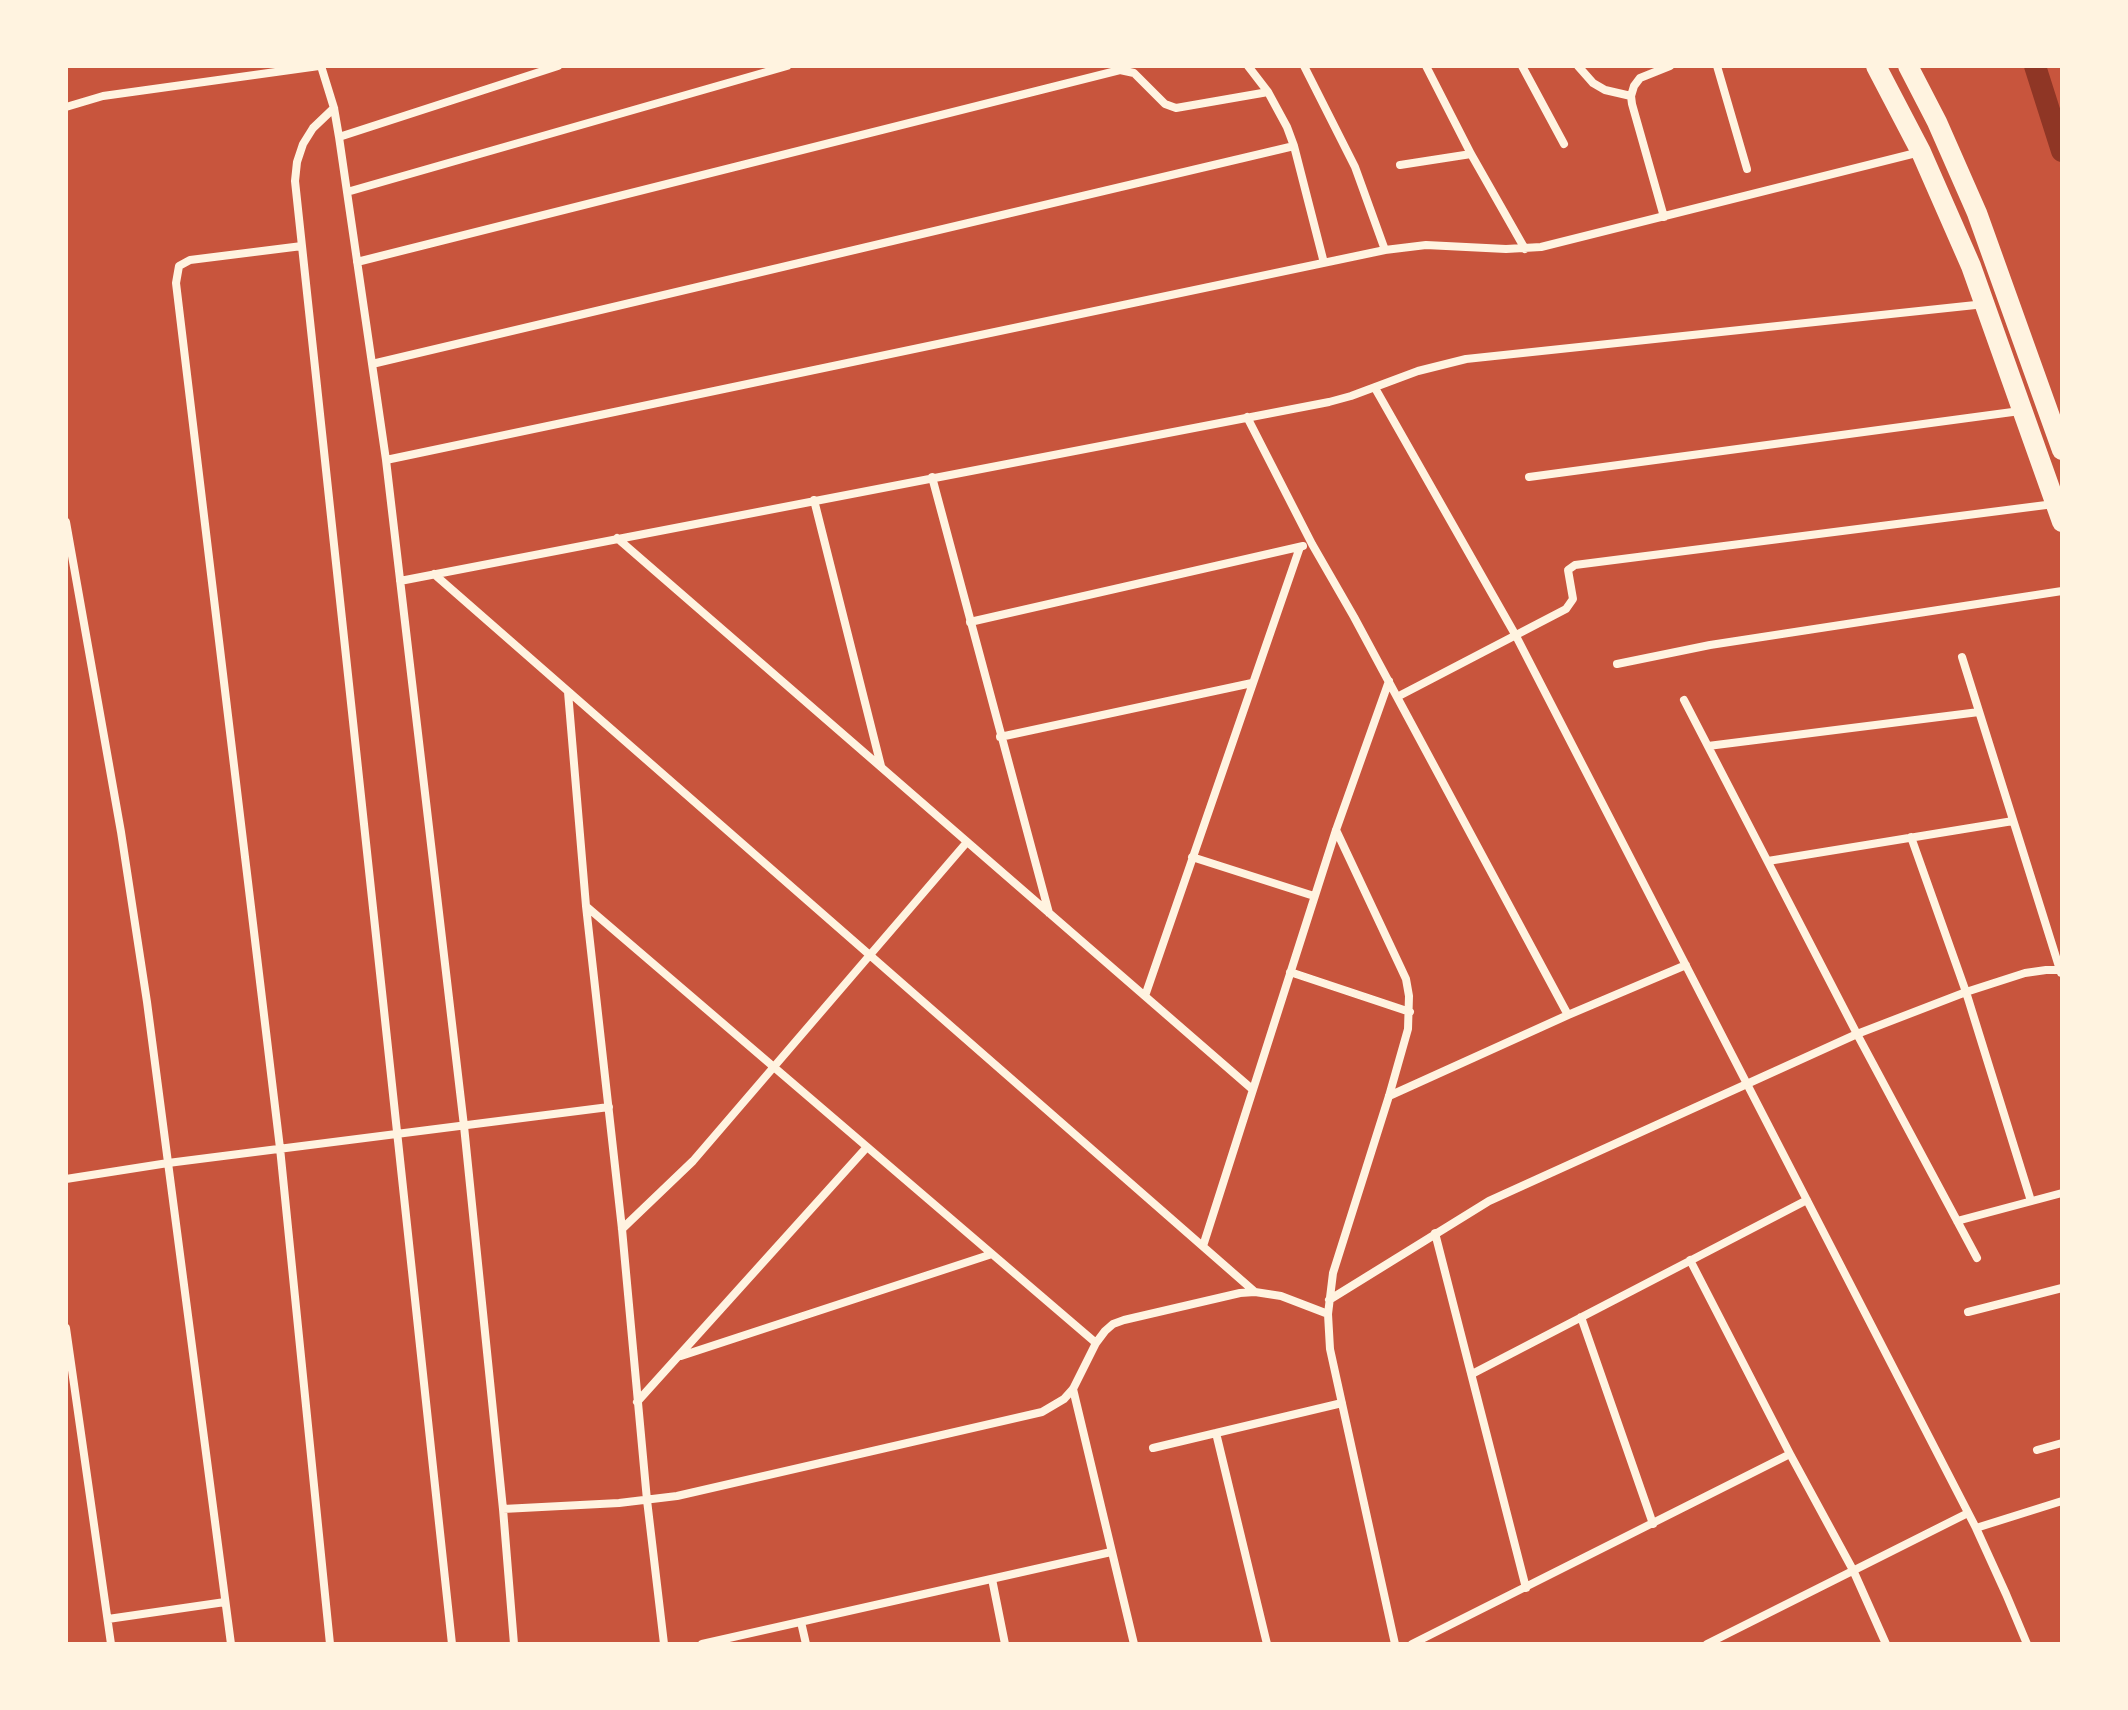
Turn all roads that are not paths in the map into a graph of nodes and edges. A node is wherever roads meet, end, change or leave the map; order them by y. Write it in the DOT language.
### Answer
graph roads {
  1 [pos="320,66"];
  2 [pos="558,66"];
  3 [pos="787,66"];
  4 [pos="1248,66"];
  5 [pos="1304,66"];
  6 [pos="1426,66"];
  7 [pos="1522,66"];
  8 [pos="1578,66"];
  9 [pos="1670,66"];
  10 [pos="1717,66"];
  11 [pos="1876,66"];
  12 [pos="1908,66"];
  13 [pos="1268,92"];
  14 [pos="1631,96"];
  15 [pos="66,107"];
  16 [pos="334,108"];
  17 [pos="339,137"];
  18 [pos="1564,144"];
  19 [pos="1294,146"];
  20 [pos="1921,152"];
  21 [pos="1471,154"];
  22 [pos="1400,165"];
  23 [pos="1747,169"];
  24 [pos="347,192"];
  25 [pos="1664,217"];
  26 [pos="302,246"];
  27 [pos="1525,249"];
  28 [pos="1385,250"];
  29 [pos="357,262"];
  30 [pos="1324,263"];
  31 [pos="1985,304"];
  32 [pos="372,364"];
  33 [pos="1375,388"];
  34 [pos="2024,410"];
  35 [pos="1247,417"];
  36 [pos="2062,450"];
  37 [pos="386,460"];
  38 [pos="932,477"];
  39 [pos="1529,477"];
  40 [pos="814,500"];
  41 [pos="2059,513"];
  42 [pos="66,522"];
  43 [pos="617,538"];
  44 [pos="1312,544"];
  45 [pos="1300,547"];
  46 [pos="434,574"];
  47 [pos="400,581"];
  48 [pos="2062,591"];
  49 [pos="970,622"];
  50 [pos="1516,636"];
  51 [pos="1962,657"];
  52 [pos="1617,664"];
  53 [pos="1389,681"];
  54 [pos="1252,683"];
  55 [pos="568,691"];
  56 [pos="1397,697"];
  57 [pos="1684,700"];
  58 [pos="1979,712"];
  59 [pos="1000,737"];
  60 [pos="1708,746"];
  61 [pos="881,767"];
  62 [pos="2013,821"];
  63 [pos="1336,830"];
  64 [pos="1911,837"];
  65 [pos="967,842"];
  66 [pos="1192,857"];
  67 [pos="1768,861"];
  68 [pos="1314,896"];
  69 [pos="586,906"];
  70 [pos="1049,913"];
  71 [pos="870,955"];
  72 [pos="1686,965"];
  73 [pos="1290,972"];
  74 [pos="2062,972"];
  75 [pos="1966,992"];
  76 [pos="1145,996"];
  77 [pos="1410,1012"];
  78 [pos="1568,1015"];
  79 [pos="1857,1034"];
  80 [pos="774,1067"];
  81 [pos="1747,1084"];
  82 [pos="1252,1089"];
  83 [pos="1389,1096"];
  84 [pos="609,1107"];
  85 [pos="464,1126"];
  86 [pos="398,1133"];
  87 [pos="867,1147"];
  88 [pos="280,1148"];
  89 [pos="168,1163"];
  90 [pos="66,1179"];
  91 [pos="2062,1193"];
  92 [pos="1807,1200"];
  93 [pos="2031,1201"];
  94 [pos="1957,1221"];
  95 [pos="622,1229"];
  96 [pos="1435,1233"];
  97 [pos="1203,1246"];
  98 [pos="992,1254"];
  99 [pos="1977,1258"];
  100 [pos="1690,1260"];
  101 [pos="2062,1288"];
  102 [pos="1255,1292"];
  103 [pos="1329,1300"];
  104 [pos="1968,1312"];
  105 [pos="1328,1314"];
  106 [pos="1581,1317"];
  107 [pos="66,1328"];
  108 [pos="1096,1343"];
  109 [pos="680,1356"];
  110 [pos="1472,1374"];
  111 [pos="1073,1389"];
  112 [pos="637,1402"];
  113 [pos="1342,1403"];
  114 [pos="1216,1433"];
  115 [pos="2062,1443"];
  116 [pos="1153,1448"];
  117 [pos="2037,1450"];
  118 [pos="1790,1454"];
  119 [pos="647,1500"];
  120 [pos="2062,1501"];
  121 [pos="503,1509"];
  122 [pos="1968,1513"];
  123 [pos="1653,1524"];
  124 [pos="1976,1528"];
  125 [pos="1111,1552"];
  126 [pos="1853,1570"];
  127 [pos="992,1579"];
  128 [pos="1526,1588"];
  129 [pos="225,1602"];
  130 [pos="108,1619"];
  131 [pos="801,1622"];
  132 [pos="111,1644"];
  133 [pos="231,1644"];
  134 [pos="330,1644"];
  135 [pos="452,1644"];
  136 [pos="514,1644"];
  137 [pos="664,1644"];
  138 [pos="702,1644"];
  139 [pos="806,1644"];
  140 [pos="1005,1644"];
  141 [pos="1134,1644"];
  142 [pos="1267,1644"];
  143 [pos="1395,1644"];
  144 [pos="1412,1644"];
  145 [pos="1707,1644"];
  146 [pos="1886,1644"];
  147 [pos="2027,1644"];
  1 -- 15 [label="street"];
  1 -- 16 [label="street"];
  2 -- 17 [label="street"];
  3 -- 24 [label="street"];
  4 -- 13 [label="street"];
  5 -- 28 [label="street"];
  6 -- 21 [label="street"];
  7 -- 18 [label="street"];
  8 -- 14 [label="street"];
  9 -- 14 [label="street"];
  10 -- 23 [label="street"];
  11 -- 20 [label="highway"];
  12 -- 36 [label="highway"];
  13 -- 19 [label="street"];
  13 -- 29 [label="street"];
  14 -- 25 [label="street"];
  16 -- 17 [label="street"];
  16 -- 26 [label="street"];
  17 -- 24 [label="street"];
  19 -- 30 [label="street"];
  19 -- 32 [label="street"];
  20 -- 25 [label="street"];
  20 -- 31 [label="highway"];
  21 -- 22 [label="street"];
  21 -- 27 [label="street"];
  24 -- 29 [label="street"];
  25 -- 27 [label="street"];
  26 -- 86 [label="street"];
  26 -- 88 [label="street"];
  27 -- 28 [label="street"];
  28 -- 30 [label="street"];
  29 -- 32 [label="street"];
  30 -- 37 [label="street"];
  31 -- 33 [label="street"];
  31 -- 34 [label="highway"];
  32 -- 37 [label="street"];
  33 -- 35 [label="street"];
  33 -- 50 [label="street"];
  34 -- 39 [label="street"];
  34 -- 41 [label="highway"];
  35 -- 38 [label="street"];
  35 -- 44 [label="street"];
  37 -- 47 [label="street"];
  38 -- 40 [label="street"];
  38 -- 49 [label="street"];
  40 -- 43 [label="street"];
  40 -- 61 [label="street"];
  41 -- 50 [label="street"];
  42 -- 89 [label="street"];
  43 -- 46 [label="street"];
  43 -- 61 [label="street"];
  44 -- 45 [label="street"];
  44 -- 53 [label="street"];
  45 -- 49 [label="street"];
  45 -- 54 [label="street"];
  46 -- 47 [label="street"];
  46 -- 55 [label="street"];
  47 -- 85 [label="street"];
  48 -- 52 [label="street"];
  49 -- 59 [label="street"];
  50 -- 56 [label="street"];
  50 -- 72 [label="street"];
  51 -- 58 [label="street"];
  53 -- 56 [label="street"];
  53 -- 63 [label="street"];
  54 -- 59 [label="street"];
  54 -- 66 [label="street"];
  55 -- 69 [label="street"];
  55 -- 71 [label="street"];
  56 -- 78 [label="street"];
  57 -- 60 [label="street"];
  58 -- 60 [label="street"];
  58 -- 62 [label="street"];
  59 -- 70 [label="street"];
  60 -- 67 [label="street"];
  61 -- 65 [label="street"];
  62 -- 64 [label="street"];
  62 -- 74 [label="street"];
  63 -- 68 [label="street"];
  63 -- 77 [label="street"];
  64 -- 67 [label="street"];
  64 -- 75 [label="street"];
  65 -- 70 [label="street"];
  65 -- 71 [label="street"];
  66 -- 68 [label="street"];
  66 -- 76 [label="street"];
  67 -- 79 [label="street"];
  68 -- 73 [label="street"];
  69 -- 80 [label="street"];
  69 -- 84 [label="street"];
  70 -- 76 [label="street"];
  71 -- 80 [label="street"];
  71 -- 97 [label="street"];
  72 -- 78 [label="street"];
  72 -- 81 [label="street"];
  73 -- 77 [label="street"];
  73 -- 82 [label="street"];
  74 -- 75 [label="street"];
  75 -- 79 [label="street"];
  75 -- 93 [label="street"];
  76 -- 82 [label="street"];
  77 -- 83 [label="street"];
  78 -- 83 [label="street"];
  79 -- 81 [label="street"];
  79 -- 94 [label="street"];
  80 -- 87 [label="street"];
  80 -- 95 [label="street"];
  81 -- 92 [label="street"];
  81 -- 96 [label="street"];
  82 -- 97 [label="street"];
  83 -- 103 [label="street"];
  84 -- 85 [label="street"];
  84 -- 95 [label="street"];
  85 -- 86 [label="street"];
  85 -- 121 [label="street"];
  86 -- 88 [label="street"];
  86 -- 135 [label="street"];
  87 -- 98 [label="street"];
  87 -- 109 [label="street"];
  88 -- 89 [label="street"];
  88 -- 134 [label="street"];
  89 -- 90 [label="street"];
  89 -- 129 [label="street"];
  91 -- 93 [label="street"];
  92 -- 100 [label="street"];
  92 -- 122 [label="street"];
  93 -- 94 [label="street"];
  94 -- 99 [label="street"];
  95 -- 112 [label="street"];
  96 -- 103 [label="street"];
  96 -- 110 [label="street"];
  97 -- 102 [label="street"];
  98 -- 108 [label="street"];
  98 -- 109 [label="street"];
  100 -- 106 [label="street"];
  100 -- 118 [label="street"];
  101 -- 104 [label="street"];
  102 -- 105 [label="street"];
  102 -- 108 [label="street"];
  103 -- 105 [label="street"];
  105 -- 113 [label="street"];
  106 -- 110 [label="street"];
  106 -- 123 [label="street"];
  107 -- 130 [label="street"];
  108 -- 111 [label="street"];
  109 -- 112 [label="street"];
  110 -- 128 [label="street"];
  111 -- 119 [label="street"];
  111 -- 125 [label="street"];
  112 -- 119 [label="street"];
  113 -- 114 [label="street"];
  113 -- 143 [label="street"];
  114 -- 116 [label="street"];
  114 -- 142 [label="street"];
  115 -- 117 [label="street"];
  118 -- 123 [label="street"];
  118 -- 126 [label="street"];
  119 -- 121 [label="street"];
  119 -- 137 [label="street"];
  120 -- 124 [label="street"];
  121 -- 136 [label="street"];
  122 -- 124 [label="street"];
  122 -- 126 [label="street"];
  123 -- 128 [label="street"];
  124 -- 147 [label="street"];
  125 -- 127 [label="street"];
  125 -- 141 [label="street"];
  126 -- 145 [label="street"];
  126 -- 146 [label="street"];
  127 -- 131 [label="street"];
  127 -- 140 [label="street"];
  128 -- 144 [label="street"];
  129 -- 130 [label="street"];
  129 -- 133 [label="street"];
  130 -- 132 [label="street"];
  131 -- 138 [label="street"];
  131 -- 139 [label="street"];
}
